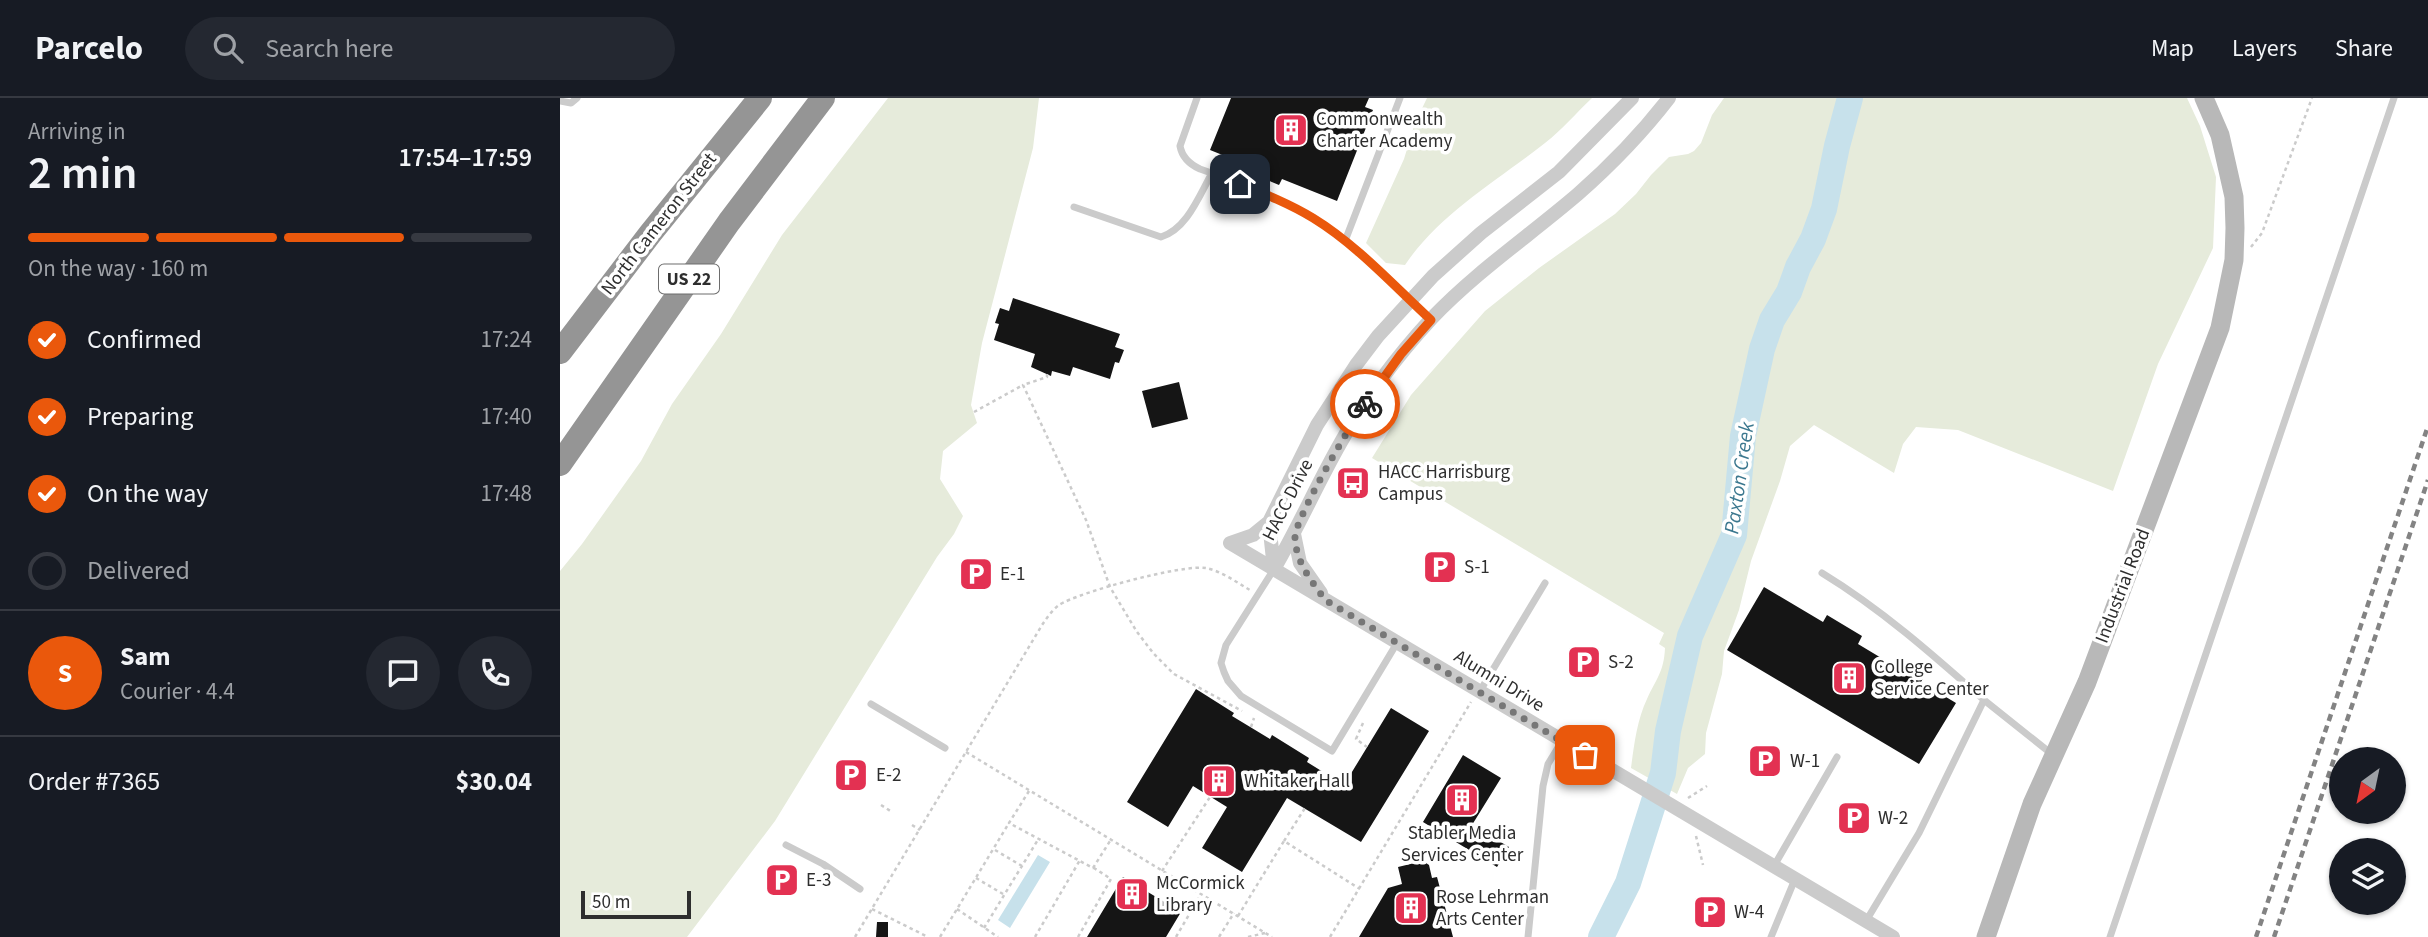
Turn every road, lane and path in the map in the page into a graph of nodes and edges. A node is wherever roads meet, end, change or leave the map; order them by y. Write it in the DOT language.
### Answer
graph roads {
  1 [pos="577,98"];
  2 [pos="760,98"];
  3 [pos="823,98"];
  4 [pos="1197,98"];
  5 [pos="1400,98"];
  6 [pos="1632,98"];
  7 [pos="1670,98"];
  8 [pos="2204,98"];
  9 [pos="2312,98"];
  10 [pos="2394,98"];
  11 [pos="560,101"];
  12 [pos="1212,173"];
  13 [pos="1074,207"];
  14 [pos="1345,241"];
  15 [pos="2232,271"];
  16 [pos="1409,300"];
  17 [pos="1431,320"];
  18 [pos="560,352"];
  19 [pos="1047,374"];
  20 [pos="1023,385"];
  21 [pos="974,412"];
  22 [pos="560,464"];
  23 [pos="1269,522"];
  24 [pos="1294,534"];
  25 [pos="1274,569"];
  26 [pos="1822,573"];
  27 [pos="1545,583"];
  28 [pos="1110,587"];
  29 [pos="1255,593"];
  30 [pos="1325,600"];
  31 [pos="1398,642"];
  32 [pos="1475,697"];
  33 [pos="1984,700"];
  34 [pos="871,704"];
  35 [pos="1369,714"];
  36 [pos="1251,727"];
  37 [pos="1562,741"];
  38 [pos="1367,747"];
  39 [pos="945,748"];
  40 [pos="965,752"];
  41 [pos="2054,755"];
  42 [pos="1837,757"];
  43 [pos="1707,786"];
  44 [pos="1028,790"];
  45 [pos="1210,797"];
  46 [pos="1679,802"];
  47 [pos="881,805"];
  48 [pos="1305,808"];
  49 [pos="892,813"];
  50 [pos="1009,822"];
  51 [pos="912,825"];
  52 [pos="920,830"];
  53 [pos="1696,836"];
  54 [pos="1039,838"];
  55 [pos="1110,840"];
  56 [pos="1284,841"];
  57 [pos="786,845"];
  58 [pos="993,849"];
  59 [pos="1080,860"];
  60 [pos="1703,865"];
  61 [pos="1022,866"];
  62 [pos="1774,866"];
  63 [pos="1093,868"];
  64 [pos="1162,871"];
  65 [pos="976,878"];
  66 [pos="1795,879"];
  67 [pos="860,888"];
  68 [pos="1360,888"];
  69 [pos="1201,894"];
  70 [pos="1004,895"];
  71 [pos="872,909"];
  72 [pos="957,909"];
  73 [pos="1234,913"];
  74 [pos="1238,916"];
  75 [pos="1866,921"];
  76 [pos="984,928"];
  77 [pos="1265,933"];
  78 [pos="856,937"];
  79 [pos="928,937"];
  80 [pos="940,937"];
  81 [pos="998,937"];
  82 [pos="1035,937"];
  83 [pos="1078,937"];
  84 [pos="1176,937"];
  85 [pos="1219,937"];
  86 [pos="1248,937"];
  87 [pos="1272,937"];
  88 [pos="1330,937"];
  89 [pos="1528,937"];
  90 [pos="1771,937"];
  91 [pos="1892,937"];
  92 [pos="1986,937"];
  93 [pos="2110,937"];
  1 -- 11 [label="lane"];
  2 -- 18 [label="highway, North Cameron Street / US 22"];
  3 -- 22 [label="highway, US 22"];
  4 -- 12 [label="lane"];
  5 -- 14 [label="lane"];
  6 -- 16 [label="street, HACC Drive"];
  7 -- 17 [label="street, HACC Drive"];
  8 -- 15 [label="street, Industrial Road"];
  9 -- 15 [label="path"];
  10 -- 93 [label="lane"];
  12 -- 13 [label="lane"];
  12 -- 14 [label="lane"];
  14 -- 16 [label="lane"];
  15 -- 41 [label="street, Industrial Road"];
  16 -- 17 [label="lane"];
  16 -- 23 [label="street, HACC Drive"];
  17 -- 24 [label="street, HACC Drive"];
  19 -- 20 [label="path"];
  20 -- 21 [label="path"];
  20 -- 28 [label="path"];
  23 -- 25 [label="street, HACC Drive"];
  23 -- 25 [label="street, Alumni Drive"];
  24 -- 25 [label="street, HACC Drive"];
  24 -- 30 [label="street"];
  25 -- 29 [label="lane"];
  25 -- 30 [label="street, Alumni Drive"];
  26 -- 33 [label="lane"];
  27 -- 32 [label="lane"];
  28 -- 29 [label="path"];
  28 -- 36 [label="path"];
  28 -- 40 [label="path"];
  29 -- 31 [label="lane"];
  30 -- 31 [label="street, Alumni Drive"];
  31 -- 32 [label="street, Alumni Drive"];
  32 -- 37 [label="street, Alumni Drive"];
  32 -- 68 [label="path"];
  33 -- 41 [label="lane"];
  33 -- 75 [label="lane"];
  34 -- 39 [label="lane"];
  35 -- 38 [label="path"];
  37 -- 46 [label="street, Alumni Drive"];
  37 -- 89 [label="lane"];
  40 -- 44 [label="path"];
  40 -- 52 [label="path"];
  41 -- 92 [label="street, Industrial Road"];
  42 -- 62 [label="lane"];
  43 -- 46 [label="path"];
  44 -- 50 [label="path"];
  44 -- 55 [label="path"];
  45 -- 64 [label="path"];
  46 -- 62 [label="street, Alumni Drive"];
  47 -- 49 [label="path"];
  48 -- 56 [label="path"];
  50 -- 54 [label="path"];
  50 -- 58 [label="path"];
  51 -- 52 [label="path"];
  52 -- 71 [label="path"];
  53 -- 60 [label="path"];
  54 -- 59 [label="path"];
  54 -- 61 [label="path"];
  55 -- 63 [label="path"];
  55 -- 64 [label="path"];
  56 -- 68 [label="path"];
  56 -- 74 [label="path"];
  57 -- 67 [label="lane"];
  58 -- 61 [label="path"];
  58 -- 65 [label="path"];
  59 -- 63 [label="path"];
  59 -- 82 [label="path"];
  61 -- 70 [label="path"];
  62 -- 66 [label="street, Alumni Drive"];
  63 -- 83 [label="path"];
  64 -- 69 [label="path"];
  65 -- 70 [label="path"];
  65 -- 72 [label="path"];
  66 -- 75 [label="street, Alumni Drive"];
  66 -- 90 [label="lane"];
  68 -- 88 [label="path"];
  69 -- 73 [label="path"];
  69 -- 84 [label="path"];
  70 -- 76 [label="path"];
  71 -- 78 [label="path"];
  71 -- 79 [label="path"];
  72 -- 76 [label="path"];
  72 -- 80 [label="path"];
  73 -- 74 [label="path"];
  73 -- 85 [label="path"];
  74 -- 77 [label="path"];
  75 -- 91 [label="street, Alumni Drive"];
  76 -- 81 [label="path"];
  77 -- 86 [label="path"];
  77 -- 87 [label="path"];
}
